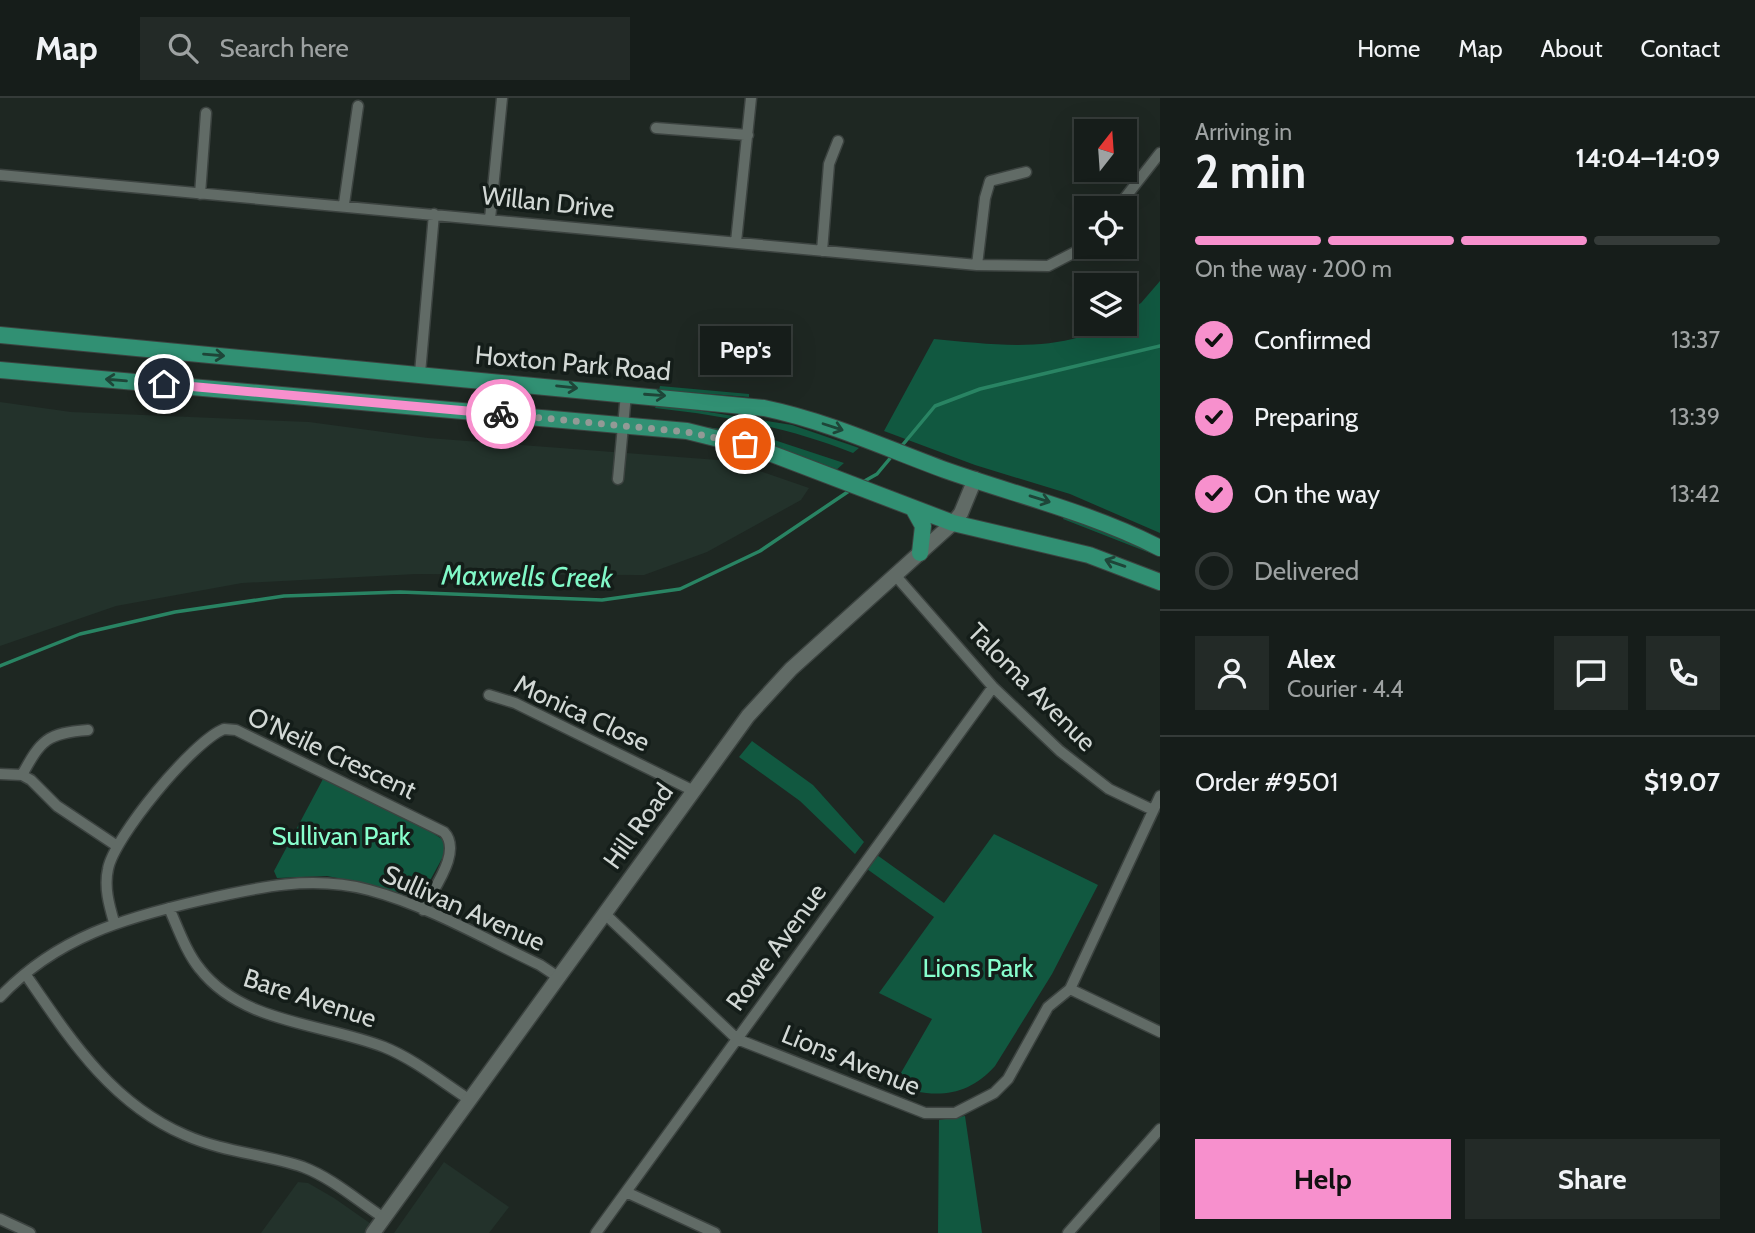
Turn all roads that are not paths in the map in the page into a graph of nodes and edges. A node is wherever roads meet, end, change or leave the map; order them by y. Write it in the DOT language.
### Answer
graph roads {
  1 [pos="502,98"];
  2 [pos="751,98"];
  3 [pos="358,106"];
  4 [pos="206,113"];
  5 [pos="656,128"];
  6 [pos="748,135"];
  7 [pos="838,141"];
  8 [pos="1160,153"];
  9 [pos="1026,172"];
  10 [pos="0,174"];
  11 [pos="200,194"];
  12 [pos="1126,196"];
  13 [pos="344,204"];
  14 [pos="434,214"];
  15 [pos="489,219"];
  16 [pos="736,242"];
  17 [pos="822,251"];
  18 [pos="1074,253"];
  19 [pos="978,265"];
  20 [pos="0,335"];
  21 [pos="0,370"];
  22 [pos="420,373"];
  23 [pos="626,394"];
  24 [pos="624,425"];
  25 [pos="618,479"];
  26 [pos="975,480"];
  27 [pos="913,508"];
  28 [pos="953,523"];
  29 [pos="1160,548"];
  30 [pos="920,553"];
  31 [pos="895,575"];
  32 [pos="1160,582"];
  33 [pos="993,687"];
  34 [pos="489,695"];
  35 [pos="88,730"];
  36 [pos="0,774"];
  37 [pos="22,775"];
  38 [pos="694,791"];
  39 [pos="1160,796"];
  40 [pos="1153,810"];
  41 [pos="117,846"];
  42 [pos="169,908"];
  43 [pos="423,910"];
  44 [pos="605,914"];
  45 [pos="114,922"];
  46 [pos="26,975"];
  47 [pos="558,977"];
  48 [pos="1070,989"];
  49 [pos="0,997"];
  50 [pos="1160,1032"];
  51 [pos="737,1038"];
  52 [pos="470,1100"];
  53 [pos="1160,1129"];
  54 [pos="626,1192"];
  55 [pos="384,1218"];
  56 [pos="0,1219"];
  57 [pos="30,1233"];
  58 [pos="373,1233"];
  59 [pos="596,1233"];
  60 [pos="715,1233"];
  61 [pos="1068,1233"];
  1 -- 15 [label="street"];
  2 -- 6 [label="street"];
  3 -- 13 [label="street"];
  4 -- 11 [label="street"];
  5 -- 6 [label="street"];
  6 -- 16 [label="street"];
  7 -- 17 [label="street"];
  8 -- 12 [label="street"];
  9 -- 19 [label="street"];
  10 -- 11 [label="street, Willan Drive"];
  11 -- 13 [label="street, Willan Drive"];
  13 -- 14 [label="street, Willan Drive"];
  14 -- 15 [label="street, Willan Drive"];
  14 -- 22 [label="street"];
  15 -- 16 [label="street, Willan Drive"];
  16 -- 17 [label="street, Willan Drive"];
  17 -- 19 [label="street, Willan Drive"];
  18 -- 19 [label="street, Willan Drive"];
  20 -- 22 [label="main road, Hoxton Park Road, one-way"];
  24 -- 21 [label="main road, one-way"];
  22 -- 23 [label="main road, Hoxton Park Road, one-way"];
  23 -- 24 [label="street"];
  23 -- 26 [label="main road, Hoxton Park Road, one-way"];
  24 -- 25 [label="street"];
  24 -- 27 [label="main road"];
  26 -- 28 [label="main road, Hill Road"];
  26 -- 29 [label="main road, Hoxton Park Road, one-way"];
  27 -- 28 [label="main road"];
  27 -- 30 [label="main road"];
  28 -- 30 [label="main road, Hill Road"];
  32 -- 28 [label="main road, one-way"];
  30 -- 31 [label="main road, Hill Road"];
  31 -- 33 [label="street, Taloma Avenue"];
  31 -- 38 [label="main road, Hill Road"];
  33 -- 40 [label="street, Taloma Avenue"];
  33 -- 51 [label="street, Rowe Avenue"];
  34 -- 38 [label="street, Monica Close"];
  35 -- 37 [label="street"];
  36 -- 37 [label="street"];
  37 -- 41 [label="street"];
  38 -- 44 [label="main road, Hill Road"];
  39 -- 40 [label="street, Lions Avenue"];
  40 -- 48 [label="street, Lions Avenue"];
  41 -- 43 [label="street, O'Neile Crescent"];
  41 -- 45 [label="street, O'Neile Crescent"];
  42 -- 43 [label="street, Sullivan Avenue"];
  42 -- 45 [label="street, Sullivan Avenue"];
  42 -- 52 [label="street, Bare Avenue"];
  43 -- 47 [label="street, Sullivan Avenue"];
  44 -- 47 [label="main road, Hill Road"];
  44 -- 51 [label="street, Lions Avenue"];
  45 -- 46 [label="street, Sullivan Avenue"];
  46 -- 49 [label="street, Sullivan Avenue"];
  46 -- 55 [label="street"];
  47 -- 52 [label="main road, Hill Road"];
  48 -- 50 [label="street"];
  48 -- 51 [label="street, Lions Avenue"];
  51 -- 54 [label="street, Rowe Avenue"];
  52 -- 55 [label="main road, Hill Road"];
  53 -- 61 [label="street"];
  54 -- 59 [label="street, Rowe Avenue"];
  54 -- 60 [label="street"];
  55 -- 58 [label="main road, Hill Road"];
  56 -- 57 [label="street"];
}
